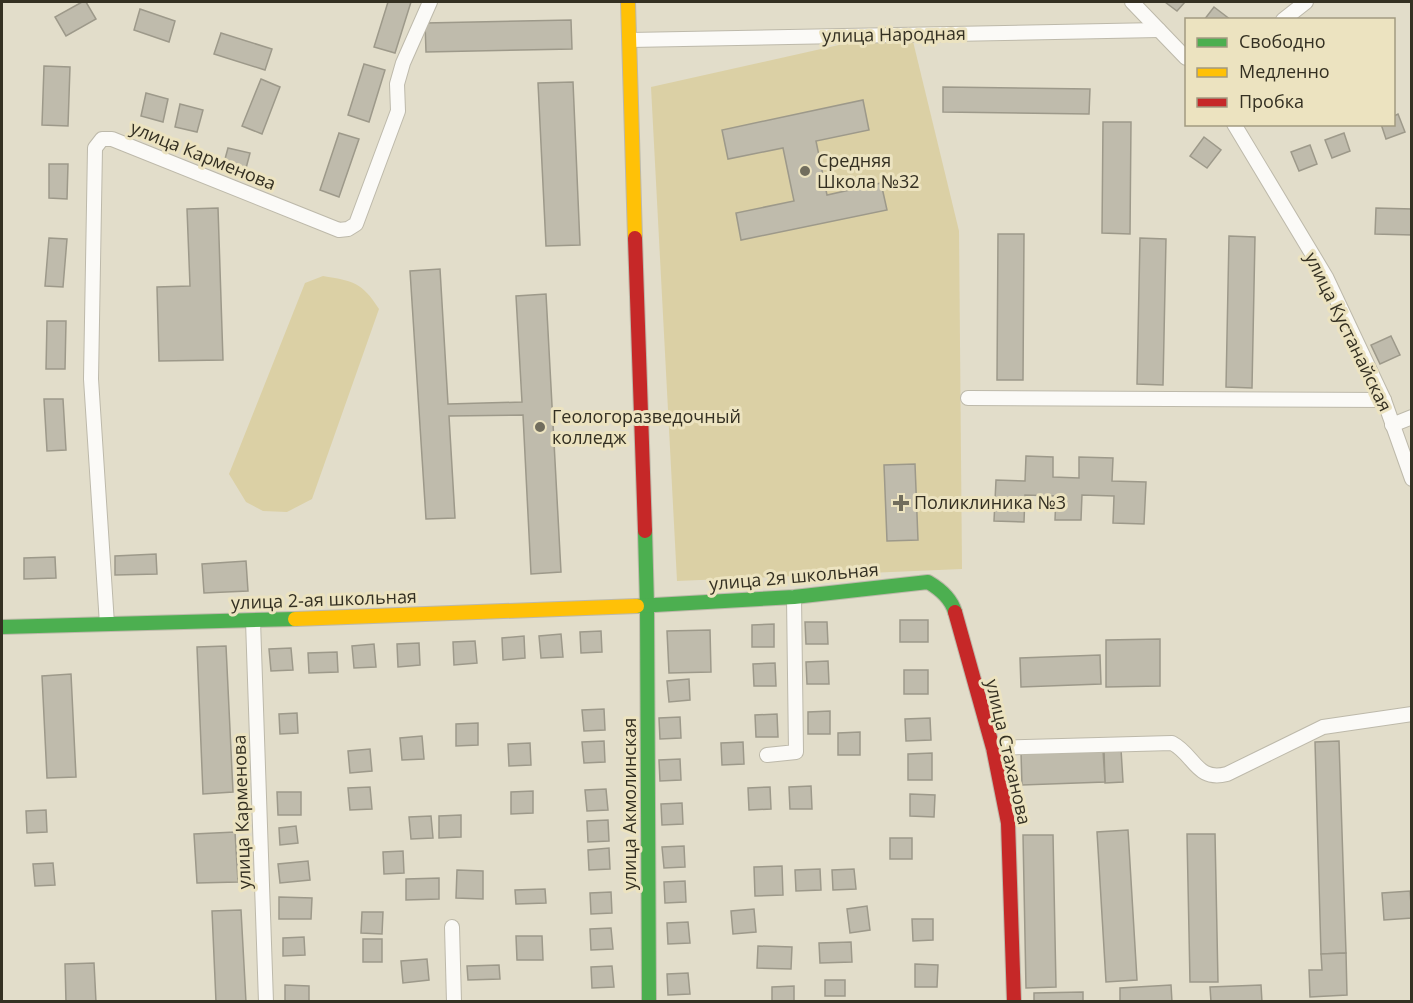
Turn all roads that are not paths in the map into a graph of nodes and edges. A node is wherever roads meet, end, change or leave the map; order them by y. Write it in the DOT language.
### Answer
graph roads {
  1 [pos="430,2"];
  2 [pos="628,2"];
  3 [pos="1132,2"];
  4 [pos="1306,2"];
  5 [pos="1286,18"];
  6 [pos="1159,30"];
  7 [pos="630,40"];
  8 [pos="1185,57"];
  9 [pos="1235,126"];
  10 [pos="968,398"];
  11 [pos="1384,400"];
  12 [pos="1412,417"];
  13 [pos="1392,425"];
  14 [pos="1412,479"];
  15 [pos="941,590"];
  16 [pos="794,597"];
  17 [pos="647,606"];
  18 [pos="253,621"];
  19 [pos="107,624"];
  20 [pos="2,627"];
  21 [pos="1412,714"];
  22 [pos="993,748"];
  23 [pos="767,755"];
  24 [pos="452,927"];
  25 [pos="266,1002"];
  26 [pos="454,1002"];
  27 [pos="649,1002"];
  28 [pos="1014,1002"];
  1 -- 19 [label="street, улица Карменова"];
  2 -- 7 [label="street"];
  3 -- 6 [label="street"];
  4 -- 5 [label="street"];
  6 -- 7 [label="street, улица Народная"];
  6 -- 8 [label="street"];
  7 -- 17 [label="street"];
  9 -- 11 [label="street, улица Кустанайская"];
  10 -- 11 [label="street"];
  11 -- 13 [label="street, улица Кустанайская"];
  12 -- 13 [label="street"];
  13 -- 14 [label="street, улица Кустанайская"];
  15 -- 16 [label="street, улица 2я школьная"];
  15 -- 22 [label="street, улица Стаханова"];
  16 -- 17 [label="street, улица 2я школьная"];
  16 -- 23 [label="street"];
  17 -- 18 [label="street, улица 2-ая школьная"];
  17 -- 27 [label="street, улица Акмолинская"];
  18 -- 19 [label="street, улица 2-ая школьная"];
  18 -- 25 [label="street, улица Карменова"];
  19 -- 20 [label="street, улица 2-ая школьная"];
  21 -- 22 [label="street"];
  22 -- 28 [label="street, улица Стаханова"];
  24 -- 26 [label="street"];
}
